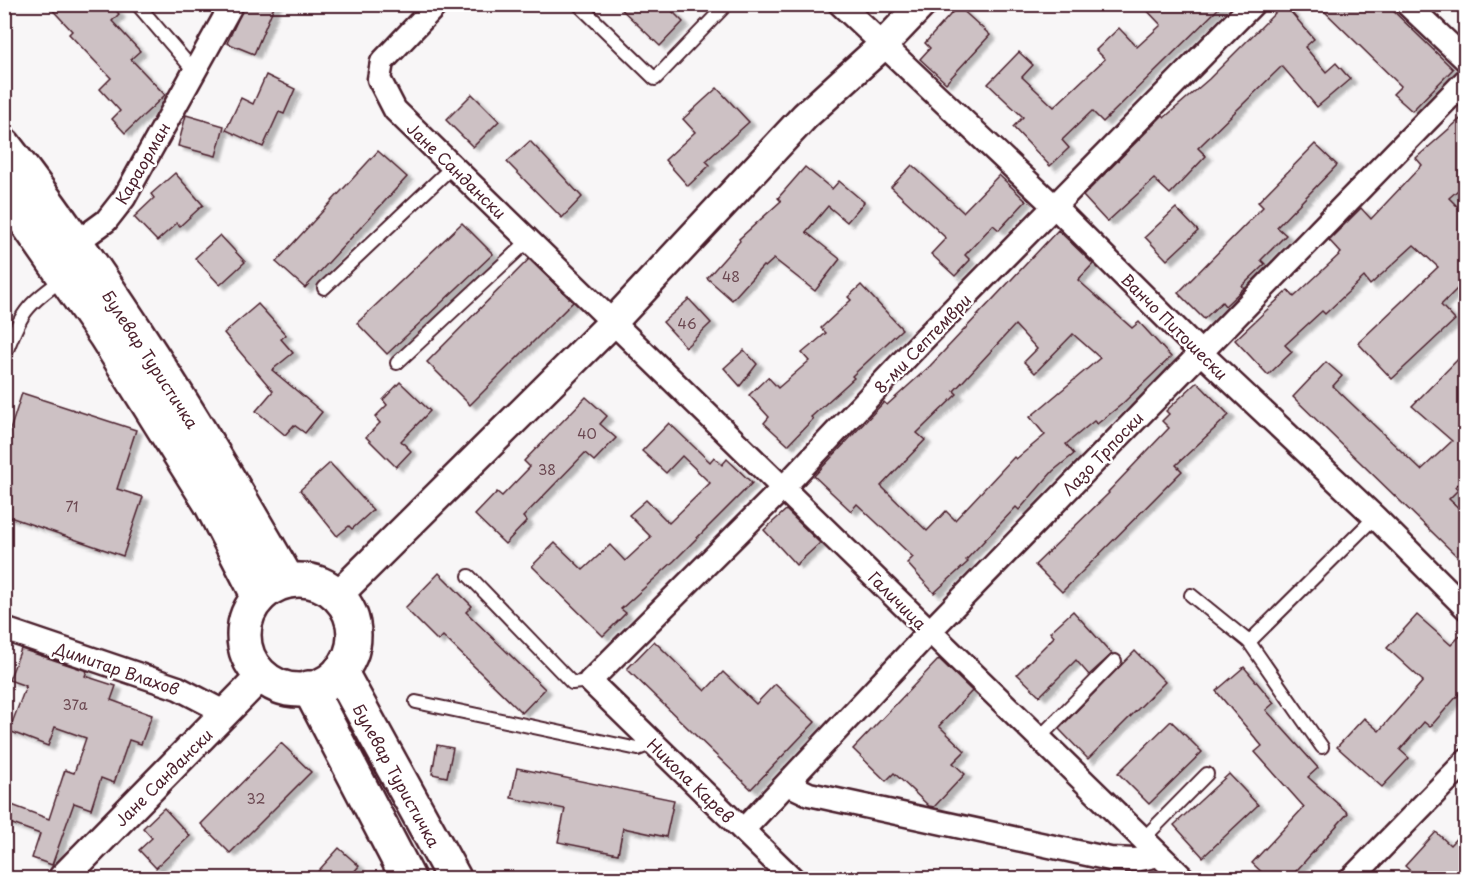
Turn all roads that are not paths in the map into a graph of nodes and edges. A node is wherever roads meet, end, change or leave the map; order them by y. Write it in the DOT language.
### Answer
graph roads {
  1 [pos="137,4"];
  2 [pos="232,4"];
  3 [pos="437,4"];
  4 [pos="578,4"];
  5 [pos="727,4"];
  6 [pos="840,4"];
  7 [pos="922,4"];
  8 [pos="1253,4"];
  9 [pos="1407,4"];
  10 [pos="882,46"];
  11 [pos="1466,60"];
  12 [pos="195,72"];
  13 [pos="1466,80"];
  14 [pos="4,145"];
  15 [pos="453,166"];
  16 [pos="4,190"];
  17 [pos="1056,208"];
  18 [pos="530,240"];
  19 [pos="76,243"];
  20 [pos="66,278"];
  21 [pos="324,288"];
  22 [pos="613,321"];
  23 [pos="1200,352"];
  24 [pos="4,358"];
  25 [pos="397,363"];
  26 [pos="784,487"];
  27 [pos="1375,518"];
  28 [pos="469,576"];
  29 [pos="288,581"];
  30 [pos="337,596"];
  31 [pos="1191,596"];
  32 [pos="260,597"];
  33 [pos="1466,608"];
  34 [pos="4,629"];
  35 [pos="930,631"];
  36 [pos="1250,642"];
  37 [pos="1115,661"];
  38 [pos="340,671"];
  39 [pos="262,675"];
  40 [pos="590,681"];
  41 [pos="309,688"];
  42 [pos="416,702"];
  43 [pos="226,713"];
  44 [pos="1039,738"];
  45 [pos="654,743"];
  46 [pos="1322,747"];
  47 [pos="1466,760"];
  48 [pos="1208,774"];
  49 [pos="788,784"];
  50 [pos="743,830"];
  51 [pos="1151,847"];
  52 [pos="63,879"];
  53 [pos="408,879"];
  54 [pos="454,879"];
  55 [pos="792,879"];
  56 [pos="1183,879"];
  57 [pos="1352,879"];
  1 -- 12 [label="lane"];
  2 -- 12 [label="street, Караорман"];
  3 -- 15 [label="street, Јане Сандански"];
  4 -- 5 [label="lane"];
  6 -- 10 [label="street"];
  7 -- 10 [label="street"];
  8 -- 17 [label="street, 8-ми Септември"];
  9 -- 11 [label="street"];
  10 -- 17 [label="street, Ванчо Питошески"];
  10 -- 22 [label="street"];
  12 -- 19 [label="street, Караорман"];
  13 -- 23 [label="street, Лазо Трпоски"];
  14 -- 19 [label="main road, Булевар Туристичка"];
  15 -- 18 [label="street, Јане Сандански"];
  15 -- 21 [label="lane"];
  16 -- 20 [label="main road, Булевар Туристичка"];
  17 -- 23 [label="street, Ванчо Питошески"];
  17 -- 26 [label="street, 8-ми Септември"];
  18 -- 22 [label="street, Јане Сандански"];
  18 -- 25 [label="lane"];
  19 -- 29 [label="main road, Булевар Туристичка"];
  20 -- 24 [label="lane"];
  20 -- 32 [label="main road, Булевар Туристичка"];
  22 -- 26 [label="street, Галичица"];
  22 -- 30 [label="street"];
  23 -- 27 [label="street, Ванчо Питошески"];
  23 -- 35 [label="street, Лазо Трпоски"];
  26 -- 35 [label="street, Галичица"];
  26 -- 40 [label="street, 8-ми Септември"];
  27 -- 33 [label="street, Ванчо Питошески"];
  27 -- 36 [label="lane"];
  28 -- 40 [label="lane"];
  29 -- 30 [label="main road"];
  29 -- 32 [label="main road"];
  30 -- 38 [label="main road"];
  31 -- 36 [label="lane"];
  32 -- 39 [label="main road"];
  34 -- 43 [label="street, Димитар Влахов"];
  35 -- 44 [label="street, Галичица"];
  35 -- 49 [label="street, Лазо Трпоски"];
  36 -- 46 [label="lane"];
  37 -- 44 [label="lane"];
  38 -- 41 [label="main road"];
  38 -- 54 [label="main road, Булевар Туристичка"];
  39 -- 41 [label="main road"];
  39 -- 43 [label="street, Јане Сандански"];
  40 -- 45 [label="street, Никола Карев"];
  41 -- 53 [label="main road"];
  42 -- 45 [label="lane"];
  43 -- 52 [label="street, Јане Сандански"];
  44 -- 51 [label="street, Галичица"];
  45 -- 50 [label="street, Никола Карев"];
  47 -- 57 [label="street"];
  48 -- 51 [label="lane"];
  49 -- 50 [label="street, Лазо Трпоски"];
  49 -- 51 [label="street"];
  50 -- 55 [label="street, Никола Карев"];
  51 -- 56 [label="street, Галичица"];
}
